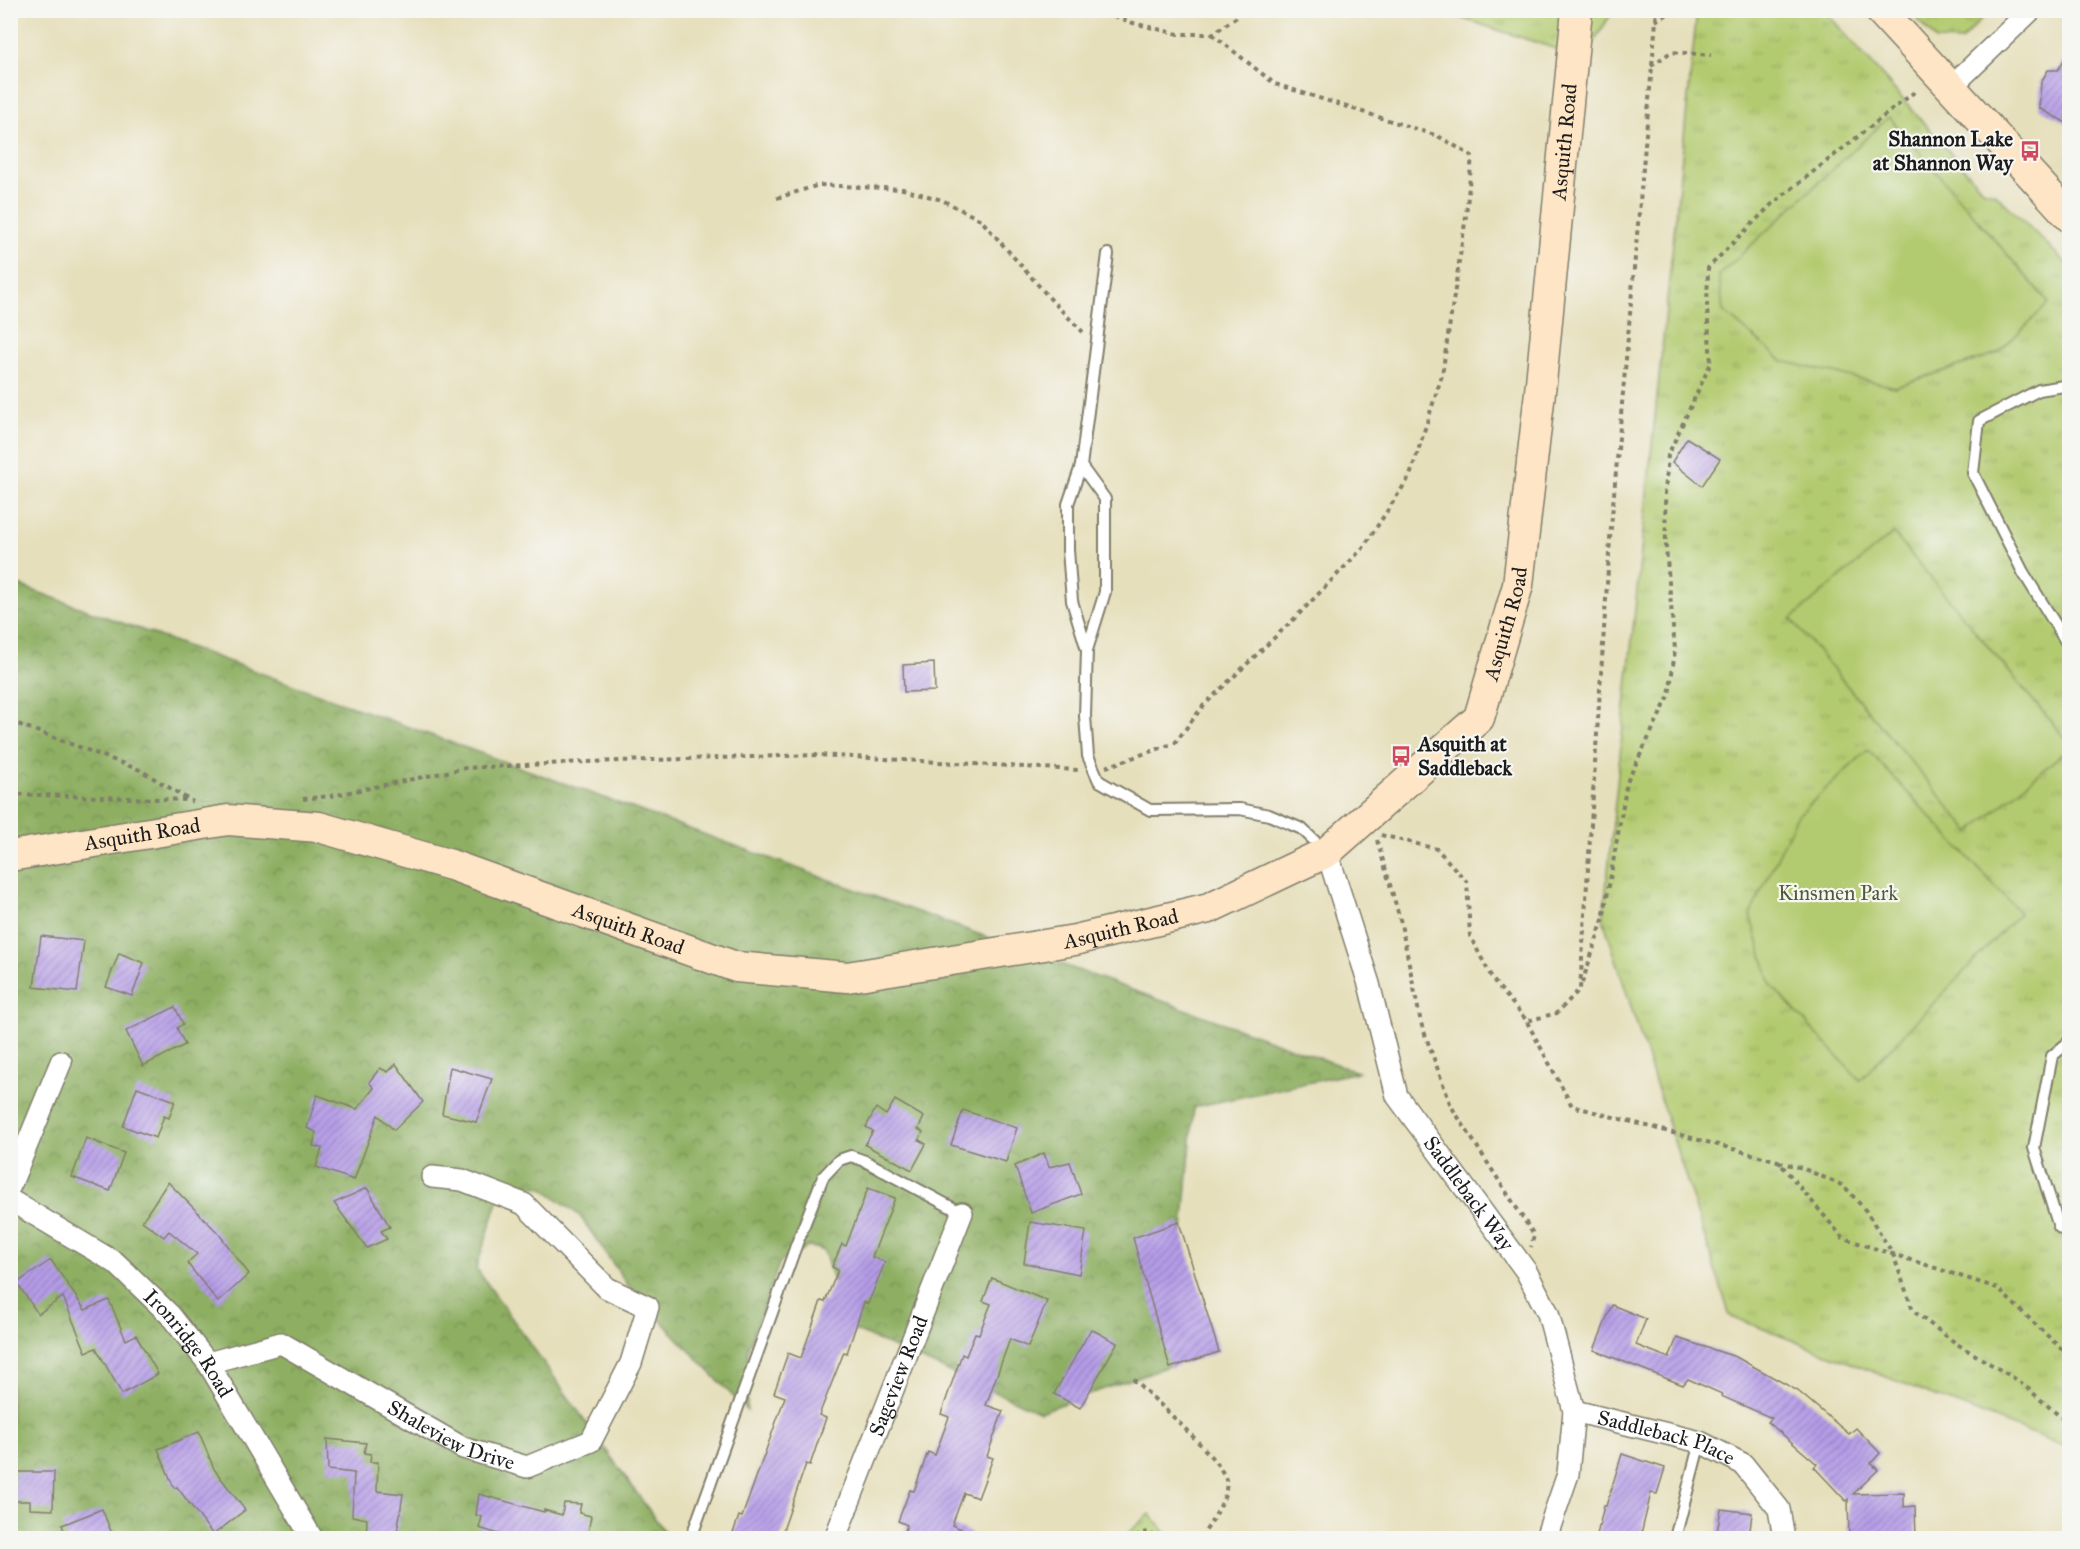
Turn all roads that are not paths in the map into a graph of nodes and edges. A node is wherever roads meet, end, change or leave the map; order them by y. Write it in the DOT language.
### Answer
graph roads {
  1 [pos="1577,10"];
  2 [pos="1880,10"];
  3 [pos="2031,10"];
  4 [pos="1951,87"];
  5 [pos="2070,217"];
  6 [pos="1108,254"];
  7 [pos="2070,385"];
  8 [pos="1081,466"];
  9 [pos="2070,648"];
  10 [pos="1087,650"];
  11 [pos="1327,852"];
  12 [pos="10,855"];
  13 [pos="2070,1041"];
  14 [pos="61,1062"];
  15 [pos="432,1177"];
  16 [pos="10,1186"];
  17 [pos="10,1200"];
  18 [pos="962,1213"];
  19 [pos="2070,1234"];
  20 [pos="208,1363"];
  21 [pos="1574,1411"];
  22 [pos="1700,1443"];
  23 [pos="312,1539"];
  24 [pos="691,1539"];
  25 [pos="836,1539"];
  26 [pos="1546,1539"];
  27 [pos="1675,1539"];
  28 [pos="1784,1539"];
  1 -- 11 [label="street, Asquith Road"];
  2 -- 4 [label="street"];
  3 -- 4 [label="street"];
  4 -- 5 [label="street"];
  6 -- 8 [label="lane"];
  7 -- 9 [label="lane"];
  8 -- 10 [label="lane"];
  8 -- 10 [label="lane"];
  10 -- 11 [label="lane"];
  11 -- 12 [label="street, Asquith Road"];
  11 -- 21 [label="street, Saddleback Way"];
  13 -- 19 [label="lane"];
  14 -- 16 [label="street"];
  15 -- 20 [label="street, Shaleview Drive"];
  17 -- 20 [label="street, Ironridge Road"];
  18 -- 24 [label="lane"];
  18 -- 25 [label="street, Sageview Road"];
  20 -- 23 [label="street, Ironridge Road"];
  21 -- 22 [label="street, Saddleback Place"];
  21 -- 26 [label="street, Saddleback Way"];
  22 -- 27 [label="lane"];
  22 -- 28 [label="street, Saddleback Place"];
}
